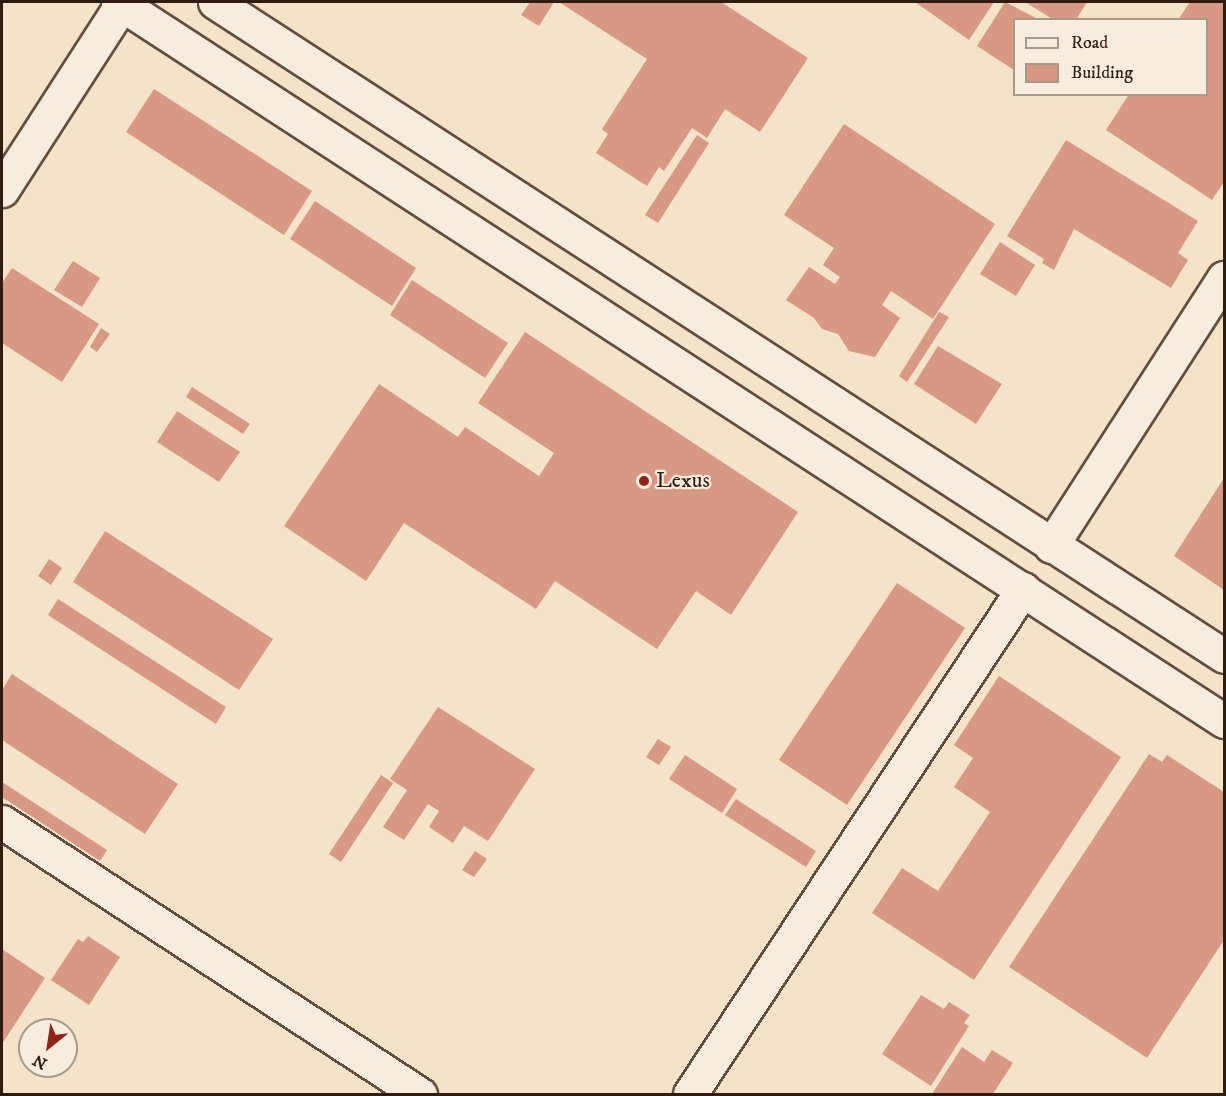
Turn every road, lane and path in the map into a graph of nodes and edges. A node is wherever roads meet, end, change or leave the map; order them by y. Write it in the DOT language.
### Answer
graph roads {
  1 [pos="121,2"];
  2 [pos="215,2"];
  3 [pos="2,190"];
  4 [pos="1224,278"];
  5 [pos="1051,546"];
  6 [pos="1023,589"];
  7 [pos="1224,656"];
  8 [pos="1224,721"];
  9 [pos="2,822"];
  10 [pos="420,1095"];
  11 [pos="690,1095"];
  1 -- 3 [label="street"];
  1 -- 6 [label="street"];
  2 -- 5 [label="street"];
  4 -- 5 [label="street"];
  5 -- 7 [label="street"];
  6 -- 8 [label="street"];
  6 -- 11 [label="street"];
  9 -- 10 [label="street"];
}
